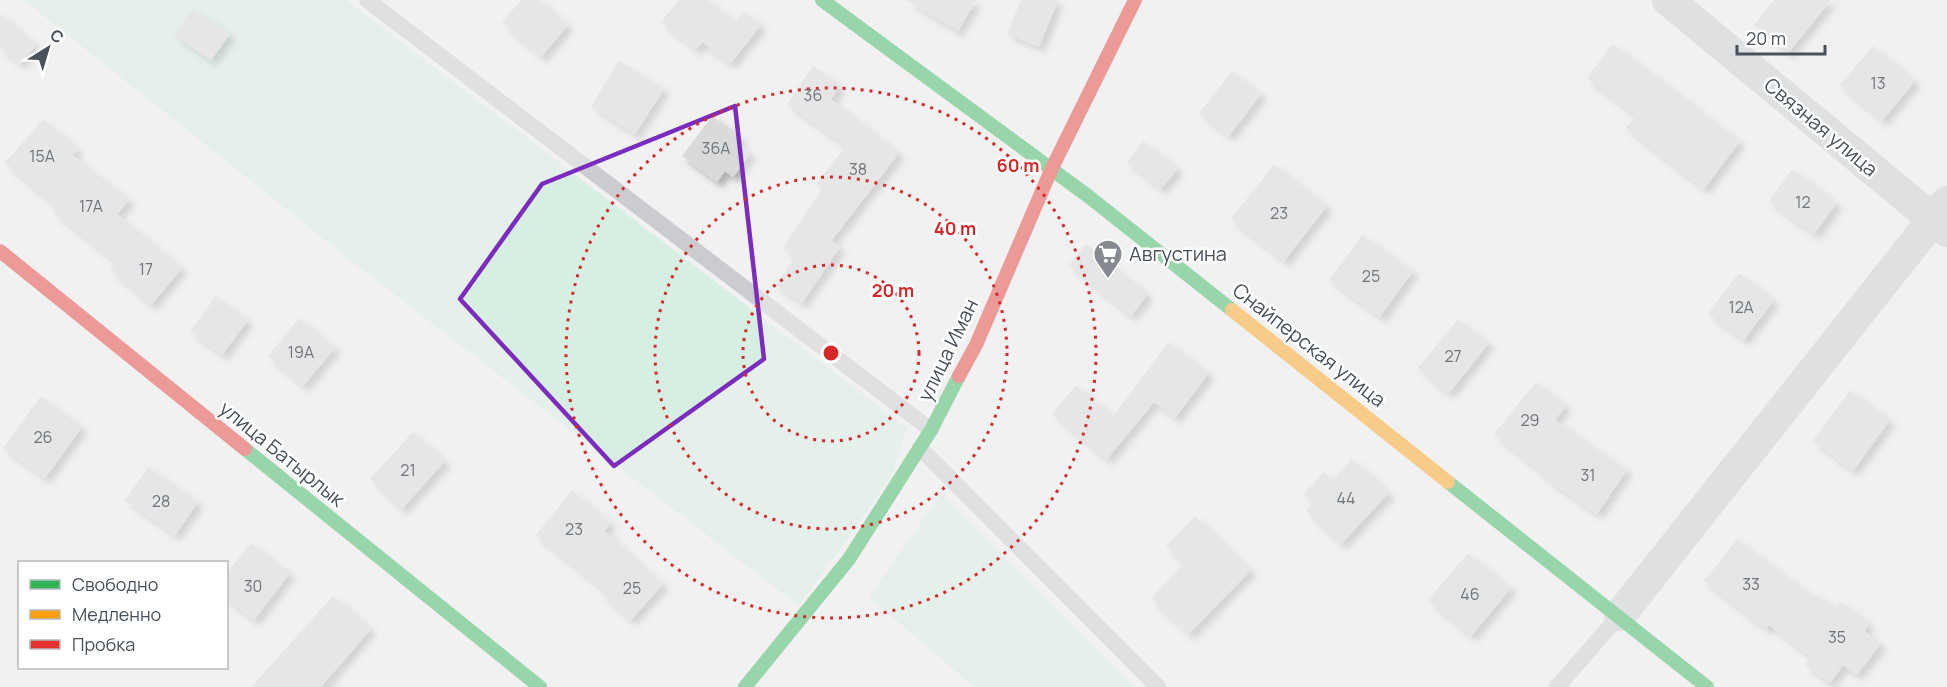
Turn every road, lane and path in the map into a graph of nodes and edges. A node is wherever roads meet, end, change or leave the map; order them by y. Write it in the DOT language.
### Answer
graph roads {
  1 [pos="367,0"];
  2 [pos="822,0"];
  3 [pos="1135,0"];
  4 [pos="1668,0"];
  5 [pos="1052,168"];
  6 [pos="1942,218"];
  7 [pos="0,251"];
  8 [pos="931,430"];
  9 [pos="920,448"];
  10 [pos="1620,615"];
  11 [pos="540,687"];
  12 [pos="745,687"];
  13 [pos="1158,687"];
  14 [pos="1557,687"];
  15 [pos="1707,687"];
  1 -- 8 [label="lane"];
  2 -- 5 [label="street, Снайперская улица"];
  3 -- 5 [label="street, улица Иман"];
  4 -- 6 [label="street, Связная улица"];
  5 -- 8 [label="street, улица Иман"];
  5 -- 10 [label="street, Снайперская улица"];
  6 -- 10 [label="street"];
  7 -- 11 [label="street, улица Батырлык"];
  8 -- 9 [label="street, улица Иман"];
  9 -- 12 [label="street, улица Иман"];
  9 -- 13 [label="lane"];
  10 -- 14 [label="lane"];
  10 -- 15 [label="street, Снайперская улица"];
}
